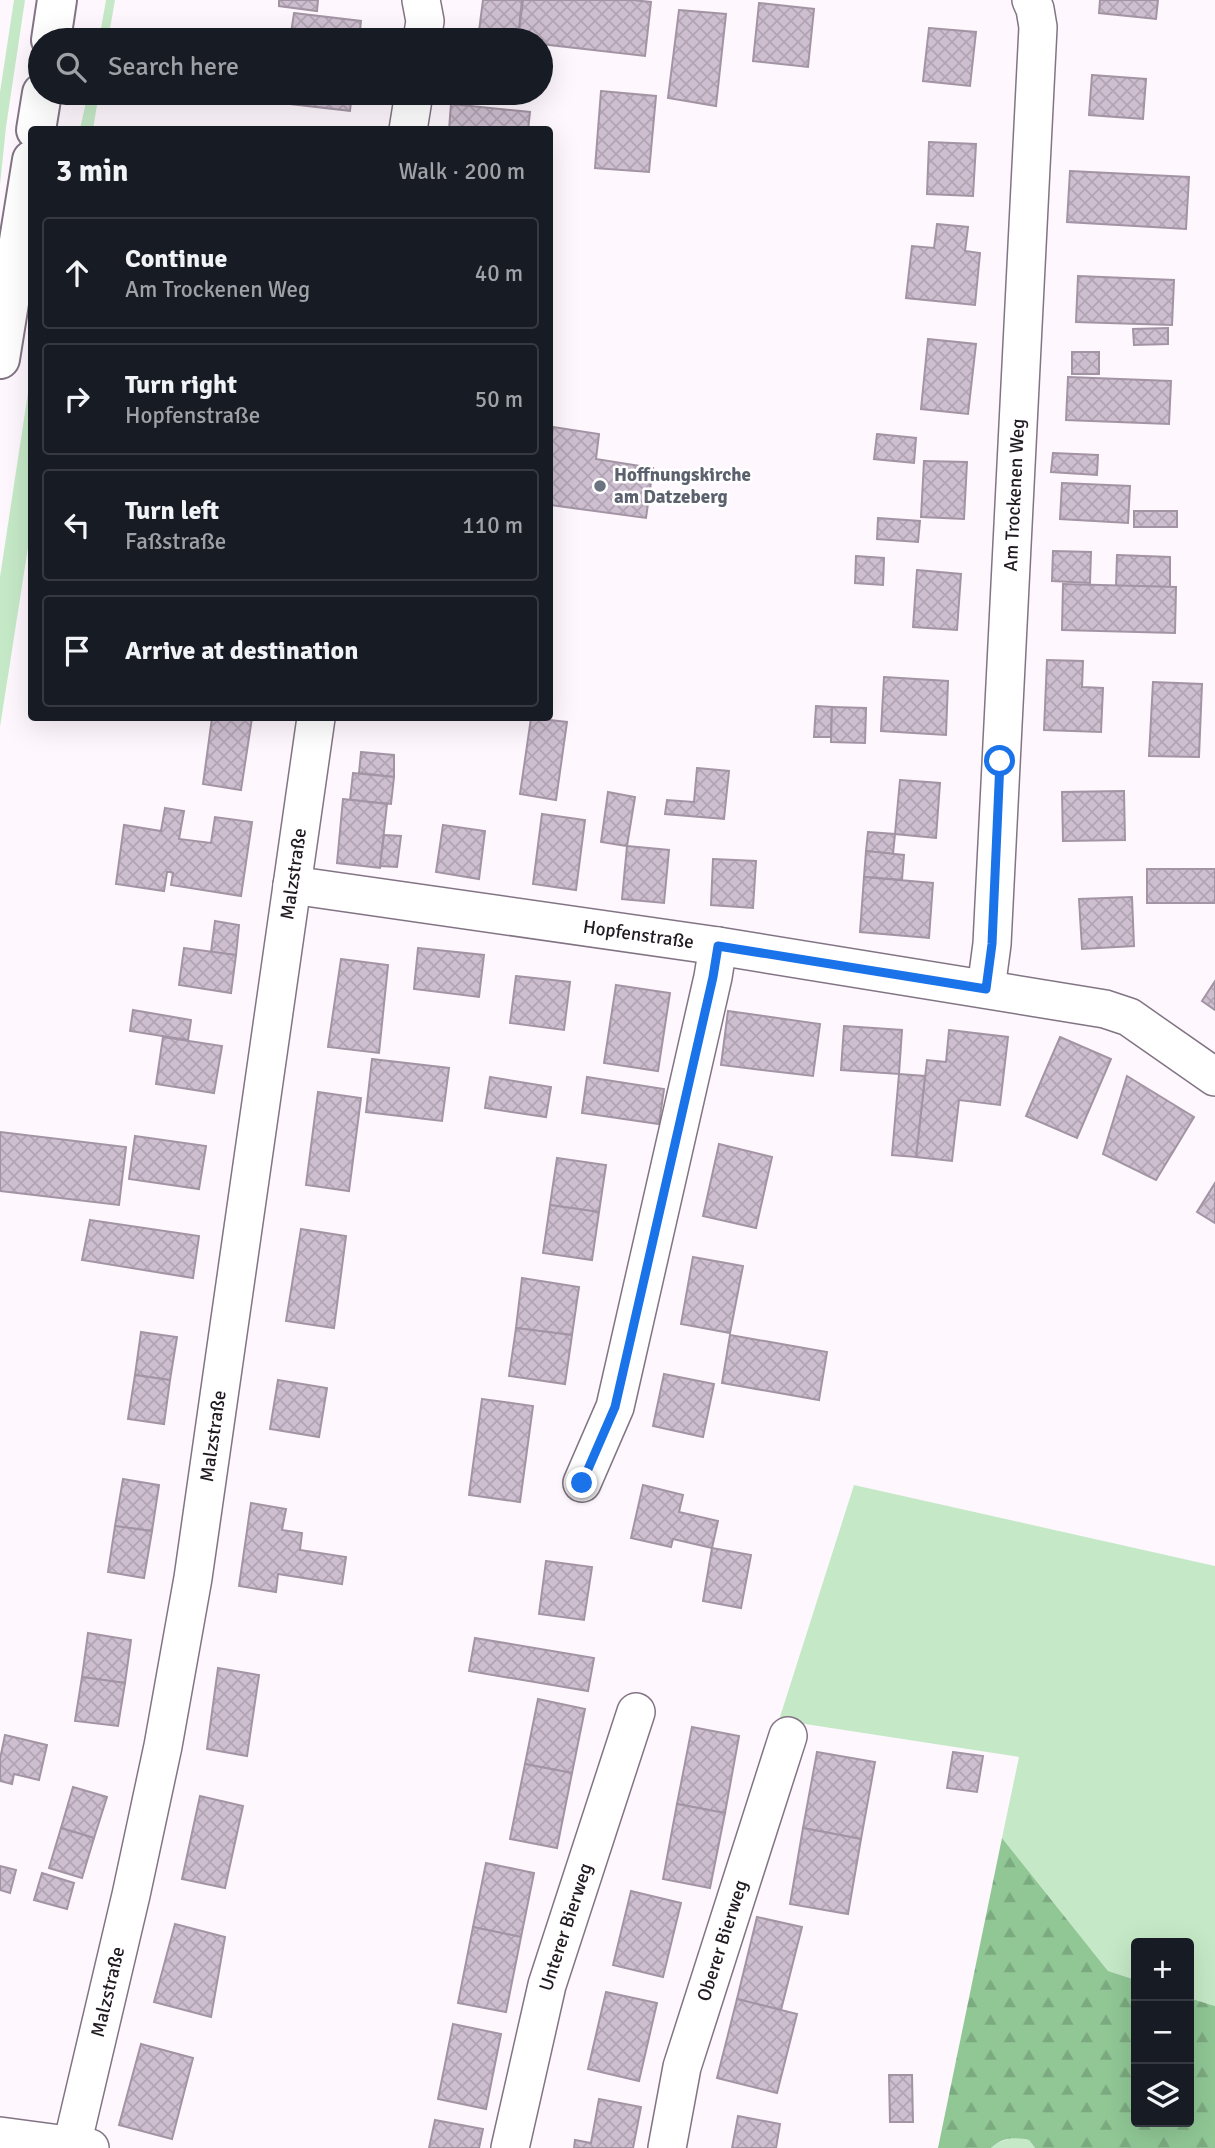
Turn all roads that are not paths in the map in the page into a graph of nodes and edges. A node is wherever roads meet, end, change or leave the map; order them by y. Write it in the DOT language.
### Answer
graph roads {
  1 [pos="57,0"];
  2 [pos="421,0"];
  3 [pos="1031,0"];
  4 [pos="53,28"];
  5 [pos="424,28"];
  6 [pos="40,105"];
  7 [pos="412,105"];
  8 [pos="37,126"];
  9 [pos="409,126"];
  10 [pos="28,185"];
  11 [pos="0,359"];
  12 [pos="316,721"];
  13 [pos="292,885"];
  14 [pos="718,946"];
  15 [pos="986,989"];
  16 [pos="1215,1077"];
  17 [pos="582,1483"];
  18 [pos="636,1712"];
  19 [pos="789,1736"];
  20 [pos="0,2136"];
  21 [pos="81,2147"];
  22 [pos="510,2148"];
  23 [pos="667,2148"];
  1 -- 4 [label="main road"];
  2 -- 5 [label="street"];
  3 -- 15 [label="street, Am Trockenen Weg"];
  6 -- 8 [label="main road"];
  7 -- 9 [label="street"];
  10 -- 11 [label="main road"];
  12 -- 13 [label="street, Malzstraße"];
  13 -- 14 [label="street, Hopfenstraße"];
  13 -- 21 [label="street, Malzstraße"];
  14 -- 15 [label="street, Hopfenstraße"];
  14 -- 17 [label="street"];
  15 -- 16 [label="street, Hopfenstraße"];
  18 -- 22 [label="street, Unterer Bierweg"];
  19 -- 23 [label="street, Oberer Bierweg"];
  20 -- 21 [label="street"];
}
